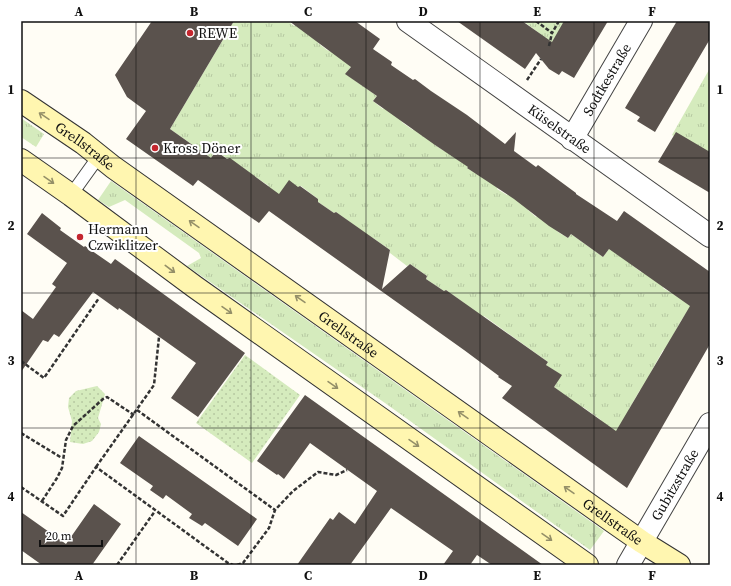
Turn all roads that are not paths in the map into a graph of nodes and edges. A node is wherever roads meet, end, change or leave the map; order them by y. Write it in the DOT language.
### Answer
graph roads {
  1 [pos="408,21"];
  2 [pos="641,21"];
  3 [pos="21,100"];
  4 [pos="572,139"];
  5 [pos="99,156"];
  6 [pos="21,160"];
  7 [pos="72,195"];
  8 [pos="710,236"];
  9 [pos="710,424"];
  10 [pos="642,542"];
  11 [pos="587,565"];
  12 [pos="628,565"];
  13 [pos="679,565"];
  1 -- 4 [label="street, Küselstraße"];
  2 -- 4 [label="street, Sodtkestraße"];
  5 -- 3 [label="street, Grellstraße, one-way"];
  4 -- 8 [label="street, Küselstraße"];
  5 -- 7 [label="lane"];
  10 -- 5 [label="street, Grellstraße, one-way"];
  6 -- 7 [label="street, one-way"];
  7 -- 11 [label="street, one-way"];
  9 -- 10 [label="street, Gubitzstraße"];
  10 -- 12 [label="street, Gubitzstraße"];
  10 -- 13 [label="street, Grellstraße"];
}
